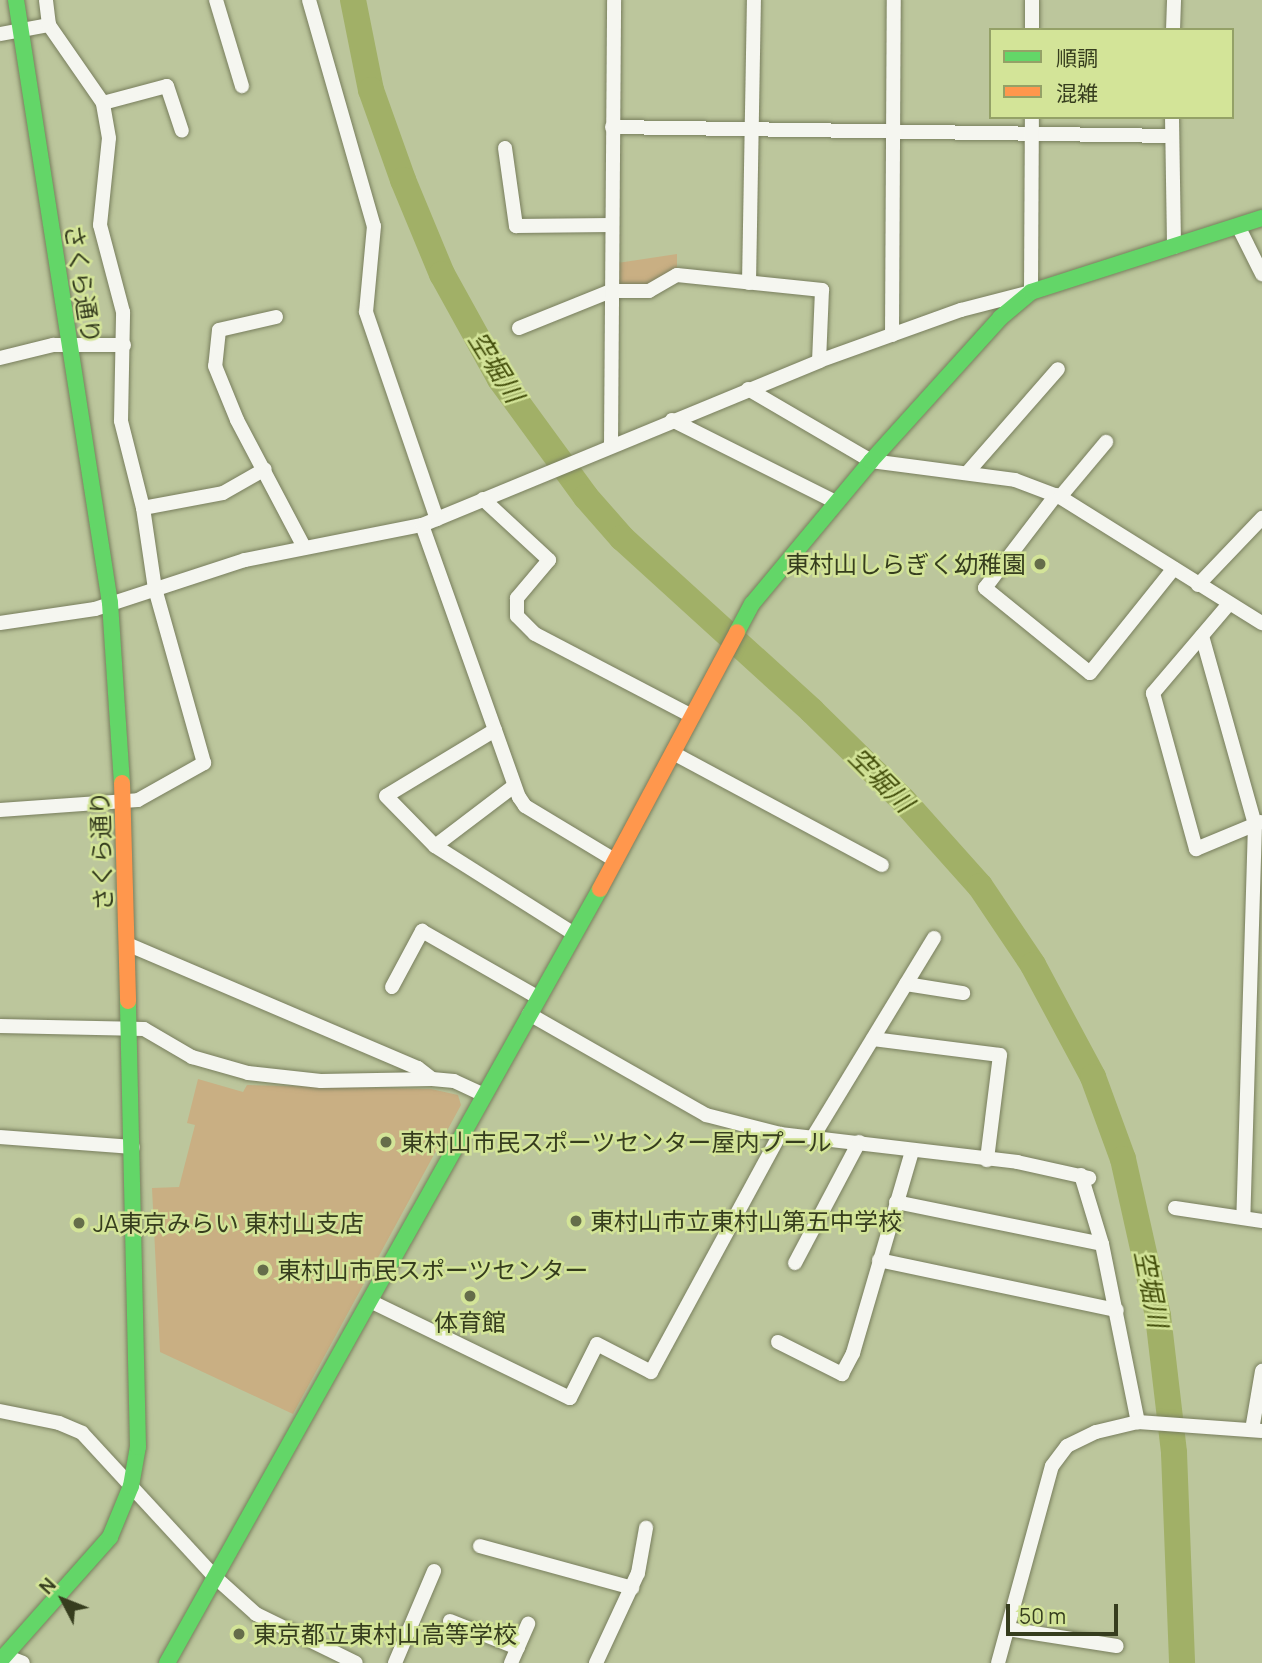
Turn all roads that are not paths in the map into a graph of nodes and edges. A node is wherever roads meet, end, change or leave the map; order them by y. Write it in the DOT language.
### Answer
graph roads {
  1 [pos="16,0"];
  2 [pos="46,0"];
  3 [pos="216,0"];
  4 [pos="309,0"];
  5 [pos="614,0"];
  6 [pos="754,0"];
  7 [pos="894,0"];
  8 [pos="1032,0"];
  9 [pos="1174,0"];
  10 [pos="49,25"];
  11 [pos="1032,28"];
  12 [pos="1174,28"];
  13 [pos="21,32"];
  14 [pos="0,34"];
  15 [pos="242,86"];
  16 [pos="103,103"];
  17 [pos="1032,119"];
  18 [pos="1172,119"];
  19 [pos="612,127"];
  20 [pos="752,129"];
  21 [pos="182,131"];
  22 [pos="893,132"];
  23 [pos="1032,134"];
  24 [pos="1172,136"];
  25 [pos="505,148"];
  26 [pos="1262,218"];
  27 [pos="611,225"];
  28 [pos="1238,226"];
  29 [pos="1174,247"];
  30 [pos="1262,274"];
  31 [pos="749,283"];
  32 [pos="611,291"];
  33 [pos="1031,292"];
  34 [pos="276,317"];
  35 [pos="519,328"];
  36 [pos="892,335"];
  37 [pos="69,343"];
  38 [pos="124,345"];
  39 [pos="0,358"];
  40 [pos="819,361"];
  41 [pos="1058,369"];
  42 [pos="748,390"];
  43 [pos="672,420"];
  44 [pos="1106,442"];
  45 [pos="611,445"];
  46 [pos="871,461"];
  47 [pos="265,469"];
  48 [pos="967,473"];
  49 [pos="1058,496"];
  50 [pos="483,499"];
  51 [pos="836,502"];
  52 [pos="143,508"];
  53 [pos="1262,518"];
  54 [pos="437,519"];
  55 [pos="422,525"];
  56 [pos="304,547"];
  57 [pos="1174,568"];
  58 [pos="1198,585"];
  59 [pos="155,589"];
  60 [pos="110,603"];
  61 [pos="1228,605"];
  62 [pos="0,623"];
  63 [pos="1262,623"];
  64 [pos="1202,636"];
  65 [pos="692,716"];
  66 [pos="495,730"];
  67 [pos="673,753"];
  68 [pos="514,786"];
  69 [pos="124,802"];
  70 [pos="0,810"];
  71 [pos="1258,823"];
  72 [pos="435,846"];
  73 [pos="616,862"];
  74 [pos="881,865"];
  75 [pos="574,934"];
  76 [pos="934,939"];
  77 [pos="127,944"];
  78 [pos="1256,944"];
  79 [pos="906,984"];
  80 [pos="392,987"];
  81 [pos="963,993"];
  82 [pos="539,998"];
  83 [pos="529,1014"];
  84 [pos="0,1026"];
  85 [pos="130,1027"];
  86 [pos="873,1039"];
  87 [pos="432,1079"];
  88 [pos="484,1096"];
  89 [pos="780,1134"];
  90 [pos="0,1137"];
  91 [pos="813,1137"];
  92 [pos="859,1142"];
  93 [pos="132,1147"];
  94 [pos="912,1151"];
  95 [pos="987,1160"];
  96 [pos="896,1202"];
  97 [pos="1175,1208"];
  98 [pos="1243,1218"];
  99 [pos="1262,1221"];
  100 [pos="1102,1244"];
  101 [pos="879,1260"];
  102 [pos="795,1263"];
  103 [pos="372,1302"];
  104 [pos="1117,1310"];
  105 [pos="778,1342"];
  106 [pos="1262,1371"];
  107 [pos="0,1411"];
  108 [pos="1139,1422"];
  109 [pos="1257,1431"];
  110 [pos="131,1486"];
  111 [pos="646,1528"];
  112 [pos="480,1546"];
  113 [pos="434,1571"];
  114 [pos="216,1578"];
  115 [pos="632,1588"];
  116 [pos="450,1621"];
  117 [pos="528,1624"];
  118 [pos="1008,1629"];
  119 [pos="1117,1646"];
  120 [pos="518,1648"];
  121 [pos="2,1658"];
  122 [pos="23,1663"];
  123 [pos="167,1663"];
  124 [pos="356,1663"];
  125 [pos="395,1663"];
  126 [pos="511,1663"];
  127 [pos="596,1663"];
  128 [pos="998,1663"];
  1 -- 13 [label="street, さくら通り"];
  2 -- 10 [label="street"];
  3 -- 15 [label="street"];
  4 -- 54 [label="street"];
  5 -- 19 [label="street"];
  6 -- 20 [label="street"];
  7 -- 22 [label="street"];
  8 -- 11 [label="street"];
  9 -- 12 [label="street"];
  10 -- 13 [label="street"];
  10 -- 16 [label="street"];
  13 -- 14 [label="street"];
  13 -- 37 [label="street, さくら通り"];
  16 -- 21 [label="street"];
  16 -- 38 [label="street"];
  17 -- 23 [label="street"];
  18 -- 24 [label="street"];
  19 -- 20 [label="street"];
  19 -- 27 [label="street"];
  20 -- 22 [label="street"];
  20 -- 31 [label="street"];
  22 -- 23 [label="street"];
  22 -- 36 [label="street"];
  23 -- 24 [label="street"];
  23 -- 33 [label="street"];
  24 -- 29 [label="street"];
  25 -- 27 [label="street"];
  26 -- 28 [label="street"];
  27 -- 32 [label="street"];
  28 -- 29 [label="street"];
  28 -- 30 [label="street"];
  29 -- 33 [label="street"];
  31 -- 32 [label="street"];
  31 -- 40 [label="street"];
  32 -- 35 [label="street"];
  32 -- 45 [label="street"];
  33 -- 36 [label="street"];
  33 -- 46 [label="street"];
  34 -- 47 [label="street"];
  36 -- 40 [label="street"];
  37 -- 38 [label="street"];
  37 -- 39 [label="street"];
  37 -- 60 [label="street, さくら通り"];
  38 -- 52 [label="street"];
  40 -- 42 [label="street"];
  41 -- 48 [label="street"];
  42 -- 43 [label="street"];
  42 -- 46 [label="street"];
  43 -- 45 [label="street"];
  43 -- 51 [label="street"];
  44 -- 49 [label="street"];
  45 -- 50 [label="street"];
  46 -- 48 [label="street"];
  46 -- 51 [label="street"];
  47 -- 52 [label="street"];
  47 -- 56 [label="street"];
  48 -- 49 [label="street"];
  49 -- 57 [label="street"];
  49 -- 57 [label="street"];
  50 -- 54 [label="street"];
  50 -- 65 [label="street"];
  51 -- 65 [label="street"];
  52 -- 59 [label="street"];
  53 -- 58 [label="street"];
  54 -- 55 [label="street"];
  55 -- 56 [label="street"];
  55 -- 66 [label="street"];
  56 -- 59 [label="street"];
  57 -- 58 [label="street"];
  58 -- 61 [label="street"];
  59 -- 60 [label="street"];
  59 -- 69 [label="street"];
  60 -- 62 [label="street"];
  60 -- 69 [label="street, さくら通り"];
  61 -- 63 [label="street"];
  61 -- 64 [label="street"];
  64 -- 71 [label="street"];
  64 -- 71 [label="street"];
  65 -- 67 [label="street"];
  66 -- 68 [label="street"];
  66 -- 72 [label="street"];
  67 -- 73 [label="street"];
  67 -- 74 [label="street"];
  68 -- 72 [label="street"];
  68 -- 73 [label="street"];
  69 -- 70 [label="street"];
  69 -- 77 [label="street, さくら通り"];
  71 -- 78 [label="street"];
  72 -- 75 [label="street"];
  73 -- 75 [label="street"];
  75 -- 82 [label="street"];
  76 -- 79 [label="street"];
  77 -- 85 [label="street, さくら通り"];
  77 -- 87 [label="street"];
  78 -- 98 [label="street"];
  79 -- 81 [label="street"];
  79 -- 86 [label="street"];
  80 -- 82 [label="street"];
  82 -- 83 [label="street"];
  83 -- 88 [label="street"];
  83 -- 89 [label="street"];
  84 -- 85 [label="street"];
  85 -- 87 [label="street"];
  85 -- 93 [label="street, さくら通り"];
  86 -- 91 [label="street"];
  86 -- 95 [label="street"];
  87 -- 88 [label="street"];
  88 -- 103 [label="street"];
  89 -- 91 [label="street"];
  89 -- 103 [label="street"];
  90 -- 93 [label="street"];
  91 -- 92 [label="street"];
  92 -- 94 [label="street"];
  92 -- 102 [label="street"];
  93 -- 110 [label="street, さくら通り"];
  94 -- 95 [label="street"];
  94 -- 96 [label="street"];
  95 -- 100 [label="street"];
  96 -- 100 [label="street"];
  96 -- 101 [label="street"];
  97 -- 98 [label="street"];
  98 -- 99 [label="street"];
  100 -- 104 [label="street"];
  101 -- 104 [label="street"];
  101 -- 105 [label="street"];
  103 -- 114 [label="street"];
  104 -- 108 [label="street"];
  106 -- 109 [label="street"];
  107 -- 110 [label="street"];
  108 -- 109 [label="street"];
  108 -- 118 [label="street"];
  110 -- 114 [label="street"];
  110 -- 121 [label="street, さくら通り"];
  111 -- 115 [label="street"];
  112 -- 115 [label="street"];
  113 -- 125 [label="street"];
  114 -- 123 [label="street"];
  114 -- 124 [label="street"];
  115 -- 127 [label="street"];
  116 -- 120 [label="street"];
  117 -- 120 [label="street"];
  118 -- 119 [label="street"];
  118 -- 128 [label="street"];
  120 -- 126 [label="street"];
  121 -- 122 [label="street"];
}
